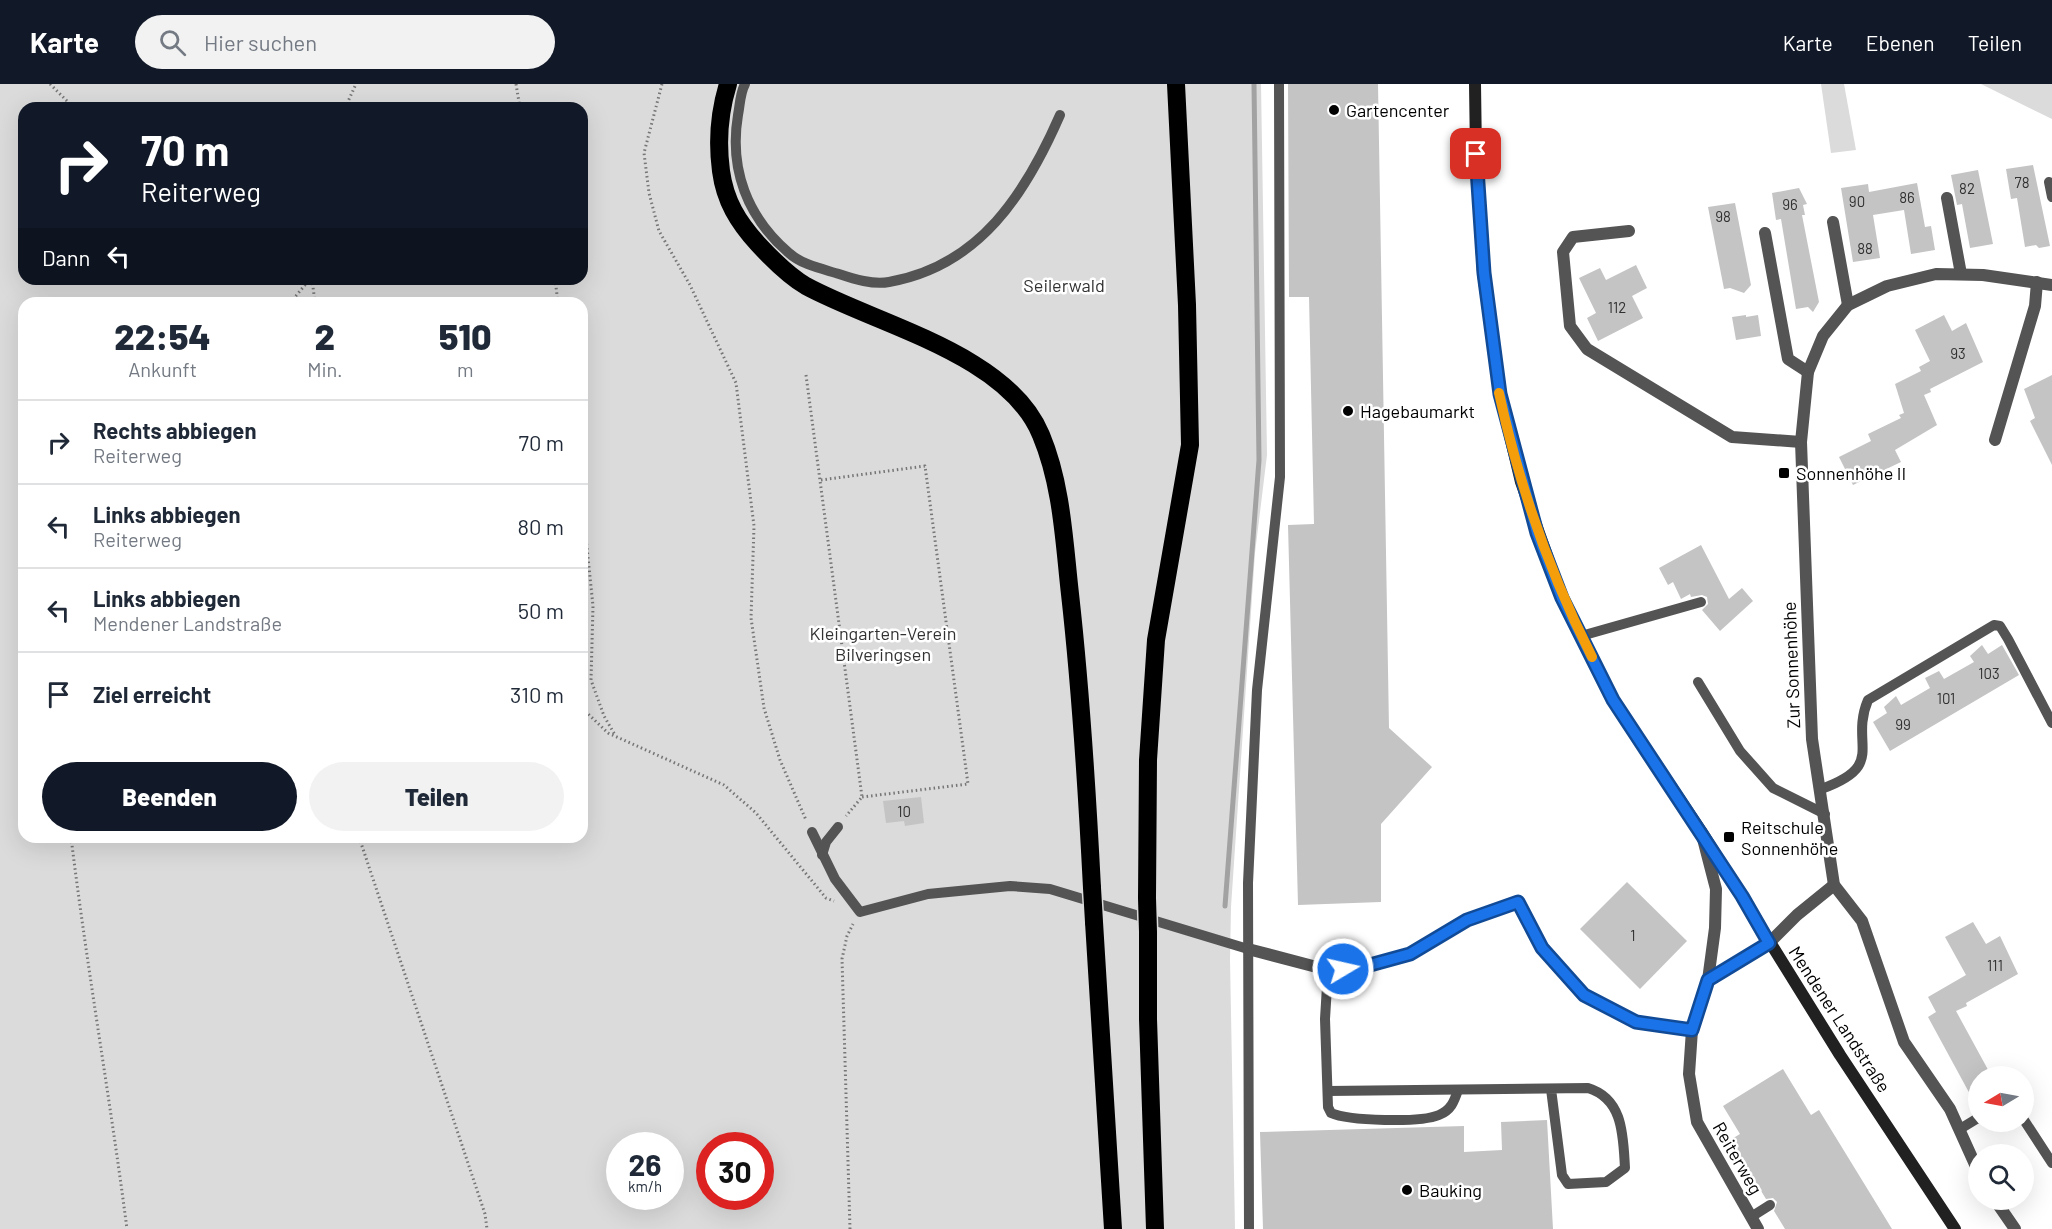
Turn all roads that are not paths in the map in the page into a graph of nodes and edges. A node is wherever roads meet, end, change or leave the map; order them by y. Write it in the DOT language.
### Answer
graph roads {
  1 [pos="728,84"];
  2 [pos="745,84"];
  3 [pos="1176,84"];
  4 [pos="1279,84"];
  5 [pos="1475,84"];
  6 [pos="1060,115"];
  7 [pos="2049,182"];
  8 [pos="2052,197"];
  9 [pos="1947,198"];
  10 [pos="1833,222"];
  11 [pos="1629,231"];
  12 [pos="1765,233"];
  13 [pos="1961,274"];
  14 [pos="2037,282"];
  15 [pos="2052,285"];
  16 [pos="1848,305"];
  17 [pos="1808,372"];
  18 [pos="1995,440"];
  19 [pos="1801,442"];
  20 [pos="1701,602"];
  21 [pos="1581,636"];
  22 [pos="1698,682"];
  23 [pos="2052,723"];
  24 [pos="1821,789"];
  25 [pos="1825,814"];
  26 [pos="838,827"];
  27 [pos="1701,831"];
  28 [pos="812,832"];
  29 [pos="822,855"];
  30 [pos="1834,885"];
  31 [pos="1769,943"];
  32 [pos="1248,949"];
  33 [pos="1328,970"];
  34 [pos="1708,980"];
  35 [pos="1692,1030"];
  36 [pos="1551,1089"];
  37 [pos="1458,1090"];
  38 [pos="1328,1091"];
  39 [pos="1968,1124"];
  40 [pos="1959,1129"];
  41 [pos="2032,1132"];
  42 [pos="1968,1149"];
  43 [pos="2052,1163"];
  44 [pos="1770,1205"];
  45 [pos="2002,1210"];
  46 [pos="1751,1217"];
  47 [pos="1113,1229"];
  48 [pos="1155,1229"];
  49 [pos="1249,1229"];
  50 [pos="1758,1229"];
  51 [pos="1955,1229"];
  52 [pos="2015,1229"];
  1 -- 47 [label="highway, bridge"];
  2 -- 6 [label="lane"];
  3 -- 48 [label="highway, bridge"];
  4 -- 32 [label="lane"];
  5 -- 21 [label="main road, Mendener Landstraße"];
  7 -- 8 [label="lane"];
  9 -- 13 [label="street"];
  10 -- 16 [label="street"];
  11 -- 19 [label="street"];
  12 -- 17 [label="street"];
  13 -- 14 [label="street, Zur Sonnenhöhe"];
  13 -- 16 [label="street, Zur Sonnenhöhe"];
  14 -- 15 [label="street, Zur Sonnenhöhe"];
  14 -- 18 [label="street"];
  16 -- 17 [label="street, Zur Sonnenhöhe"];
  17 -- 19 [label="street, Zur Sonnenhöhe"];
  19 -- 24 [label="street, Zur Sonnenhöhe"];
  20 -- 21 [label="lane"];
  21 -- 27 [label="main road, Mendener Landstraße"];
  22 -- 25 [label="lane"];
  23 -- 24 [label="lane"];
  24 -- 25 [label="street, Zur Sonnenhöhe"];
  25 -- 30 [label="street, Zur Sonnenhöhe"];
  26 -- 29 [label="lane"];
  27 -- 31 [label="main road, Mendener Landstraße"];
  27 -- 34 [label="street, Reiterweg"];
  28 -- 29 [label="lane"];
  29 -- 32 [label="lane"];
  30 -- 31 [label="street"];
  30 -- 40 [label="street"];
  31 -- 34 [label="street"];
  31 -- 51 [label="main road, Mendener Landstraße"];
  32 -- 33 [label="street"];
  32 -- 49 [label="lane"];
  33 -- 35 [label="street"];
  33 -- 38 [label="lane"];
  34 -- 35 [label="street, Reiterweg"];
  35 -- 46 [label="street, Reiterweg"];
  36 -- 36 [label="lane"];
  36 -- 37 [label="lane"];
  37 -- 38 [label="lane"];
  37 -- 38 [label="lane"];
  39 -- 40 [label="lane"];
  40 -- 42 [label="street"];
  41 -- 43 [label="lane"];
  44 -- 46 [label="lane"];
  45 -- 52 [label="street"];
  46 -- 50 [label="street, Reiterweg"];
}
